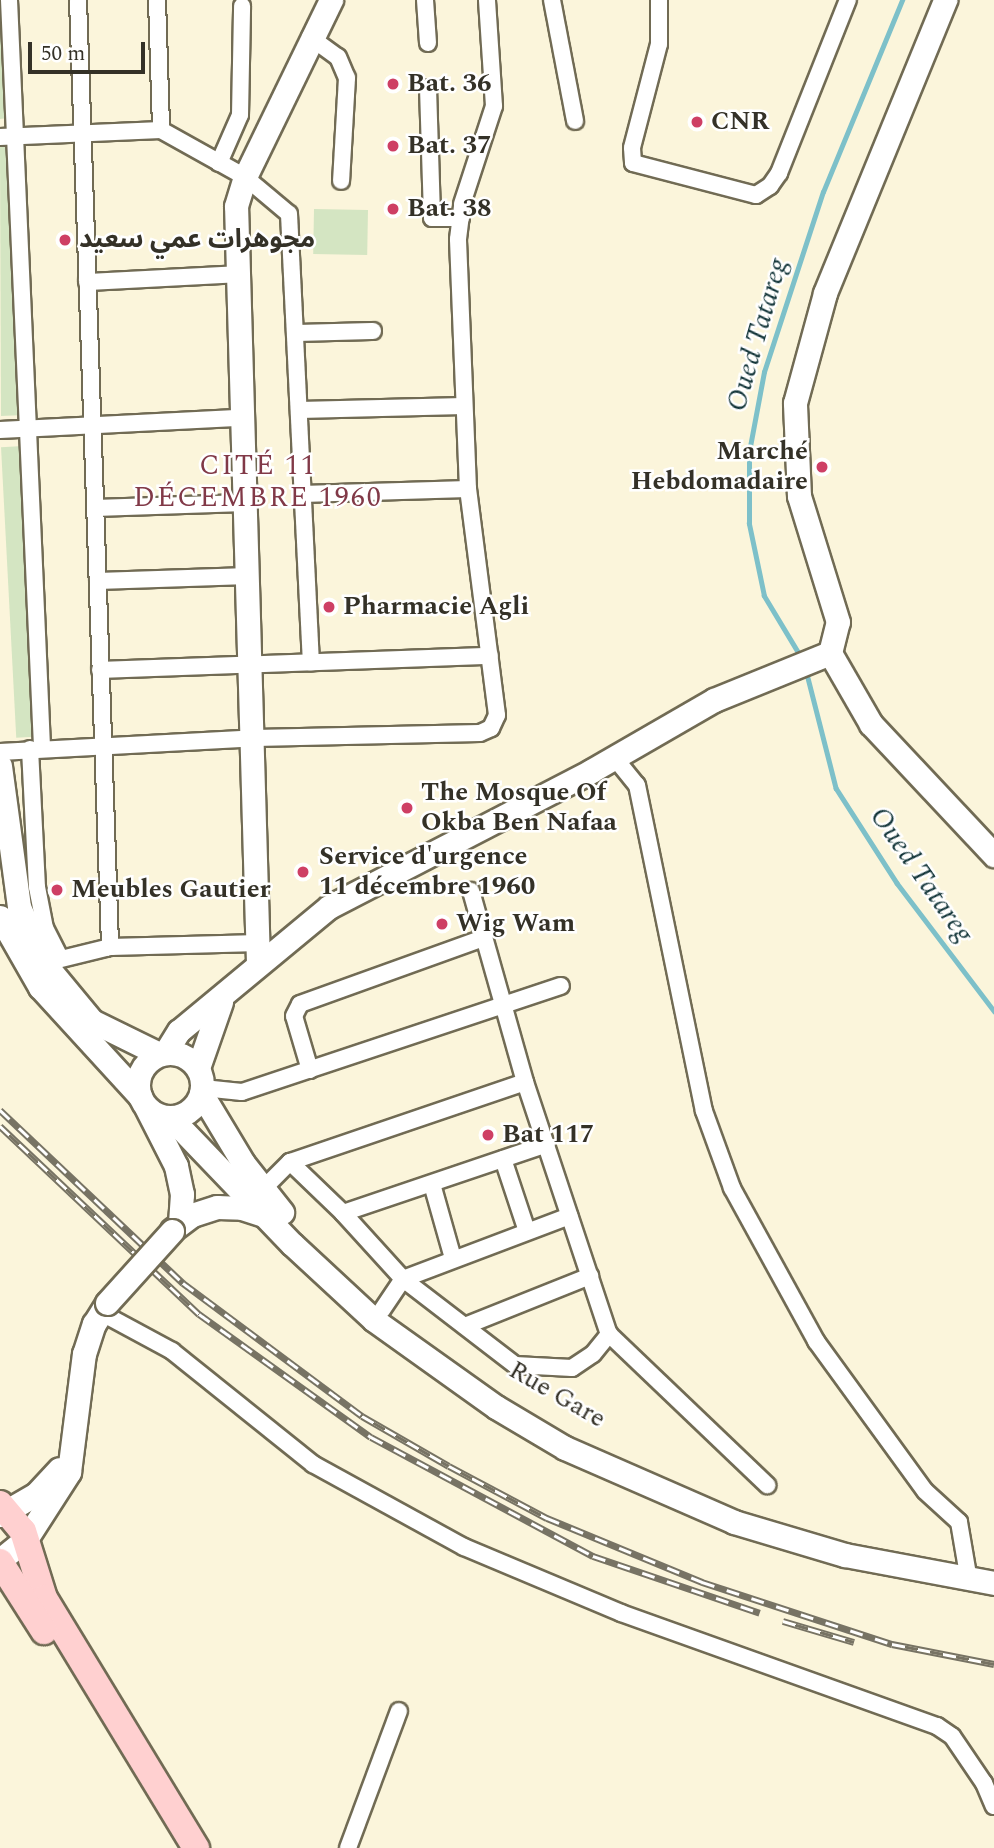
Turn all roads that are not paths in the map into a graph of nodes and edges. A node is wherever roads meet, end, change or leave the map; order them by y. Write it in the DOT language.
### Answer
graph roads {
  1 [pos="9,0"];
  2 [pos="78,0"];
  3 [pos="156,0"];
  4 [pos="331,0"];
  5 [pos="425,0"];
  6 [pos="487,0"];
  7 [pos="552,0"];
  8 [pos="659,0"];
  9 [pos="848,0"];
  10 [pos="945,0"];
  11 [pos="242,6"];
  12 [pos="310,37"];
  13 [pos="428,43"];
  14 [pos="428,88"];
  15 [pos="575,121"];
  16 [pos="161,130"];
  17 [pos="82,133"];
  18 [pos="17,136"];
  19 [pos="0,137"];
  20 [pos="219,163"];
  21 [pos="245,177"];
  22 [pos="341,181"];
  23 [pos="461,218"];
  24 [pos="238,274"];
  25 [pos="88,282"];
  26 [pos="373,331"];
  27 [pos="296,333"];
  28 [pos="464,405"];
  29 [pos="299,410"];
  30 [pos="241,418"];
  31 [pos="92,426"];
  32 [pos="31,429"];
  33 [pos="0,430"];
  34 [pos="468,489"];
  35 [pos="302,495"];
  36 [pos="245,503"];
  37 [pos="95,508"];
  38 [pos="248,576"];
  39 [pos="97,581"];
  40 [pos="490,656"];
  41 [pos="821,656"];
  42 [pos="311,662"];
  43 [pos="251,664"];
  44 [pos="100,670"];
  45 [pos="255,738"];
  46 [pos="103,744"];
  47 [pos="36,748"];
  48 [pos="0,752"];
  49 [pos="614,757"];
  50 [pos="0,766"];
  51 [pos="994,855"];
  52 [pos="471,891"];
  53 [pos="0,917"];
  54 [pos="484,937"];
  55 [pos="110,947"];
  56 [pos="259,953"];
  57 [pos="52,961"];
  58 [pos="561,986"];
  59 [pos="225,992"];
  60 [pos="505,1005"];
  61 [pos="162,1054"];
  62 [pos="310,1070"];
  63 [pos="525,1082"];
  64 [pos="201,1083"];
  65 [pos="143,1102"];
  66 [pos="179,1115"];
  67 [pos="193,1143"];
  68 [pos="547,1144"];
  69 [pos="503,1159"];
  70 [pos="290,1163"];
  71 [pos="432,1184"];
  72 [pos="262,1190"];
  73 [pos="343,1213"];
  74 [pos="266,1216"];
  75 [pos="570,1216"];
  76 [pos="181,1223"];
  77 [pos="527,1231"];
  78 [pos="453,1258"];
  79 [pos="590,1276"];
  80 [pos="403,1279"];
  81 [pos="104,1307"];
  82 [pos="382,1310"];
  83 [pos="465,1326"];
  84 [pos="609,1334"];
  85 [pos="72,1453"];
  86 [pos="767,1485"];
  87 [pos="2,1510"];
  88 [pos="26,1539"];
  89 [pos="0,1561"];
  90 [pos="967,1569"];
  91 [pos="994,1572"];
  92 [pos="994,1583"];
  93 [pos="399,1711"];
  94 [pos="994,1806"];
  95 [pos="177,1848"];
  96 [pos="197,1848"];
  97 [pos="348,1848"];
  1 -- 18 [label="street"];
  2 -- 17 [label="street"];
  3 -- 16 [label="street"];
  4 -- 12 [label="main road"];
  5 -- 13 [label="street"];
  6 -- 23 [label="street"];
  7 -- 15 [label="street"];
  8 -- 9 [label="street"];
  10 -- 41 [label="main road"];
  11 -- 20 [label="street"];
  12 -- 21 [label="main road"];
  12 -- 22 [label="street"];
  14 -- 23 [label="street"];
  16 -- 17 [label="street"];
  16 -- 20 [label="street"];
  17 -- 18 [label="street"];
  17 -- 25 [label="street"];
  18 -- 19 [label="street"];
  18 -- 32 [label="street"];
  20 -- 21 [label="street"];
  21 -- 24 [label="main road"];
  21 -- 27 [label="street"];
  23 -- 28 [label="street"];
  24 -- 25 [label="street"];
  24 -- 30 [label="main road"];
  25 -- 31 [label="street"];
  26 -- 27 [label="street"];
  27 -- 29 [label="street"];
  28 -- 29 [label="street"];
  28 -- 34 [label="street"];
  29 -- 35 [label="street"];
  30 -- 31 [label="street"];
  30 -- 36 [label="main road"];
  31 -- 32 [label="street"];
  31 -- 37 [label="street"];
  32 -- 33 [label="street"];
  32 -- 47 [label="street"];
  34 -- 35 [label="street"];
  34 -- 40 [label="street"];
  35 -- 42 [label="street"];
  36 -- 37 [label="street"];
  36 -- 38 [label="main road"];
  37 -- 39 [label="street"];
  38 -- 39 [label="street"];
  38 -- 43 [label="main road"];
  39 -- 44 [label="street"];
  40 -- 42 [label="street"];
  40 -- 45 [label="street"];
  41 -- 49 [label="main road"];
  41 -- 51 [label="main road"];
  42 -- 43 [label="street"];
  43 -- 44 [label="street"];
  43 -- 45 [label="main road"];
  44 -- 46 [label="street"];
  45 -- 46 [label="street"];
  45 -- 56 [label="main road"];
  46 -- 47 [label="street"];
  46 -- 55 [label="street"];
  47 -- 48 [label="street"];
  47 -- 57 [label="street"];
  49 -- 56 [label="main road"];
  49 -- 90 [label="street"];
  50 -- 57 [label="main road"];
  52 -- 54 [label="street"];
  53 -- 65 [label="main road"];
  54 -- 60 [label="street"];
  54 -- 62 [label="street"];
  55 -- 56 [label="street"];
  55 -- 57 [label="street"];
  56 -- 59 [label="main road"];
  57 -- 61 [label="main road"];
  58 -- 60 [label="street"];
  59 -- 61 [label="main road"];
  59 -- 64 [label="main road"];
  60 -- 62 [label="street"];
  60 -- 63 [label="street"];
  61 -- 64 [label="main road"];
  61 -- 65 [label="main road"];
  62 -- 64 [label="street"];
  63 -- 68 [label="street"];
  63 -- 70 [label="street"];
  64 -- 66 [label="main road"];
  64 -- 72 [label="main road, Rue Gare"];
  65 -- 66 [label="main road"];
  65 -- 76 [label="main road"];
  66 -- 67 [label="main road"];
  67 -- 74 [label="main road, Rue Gare"];
  67 -- 76 [label="main road"];
  68 -- 69 [label="street"];
  68 -- 75 [label="street"];
  69 -- 71 [label="street"];
  69 -- 77 [label="street"];
  70 -- 72 [label="street"];
  70 -- 73 [label="street"];
  71 -- 73 [label="street"];
  71 -- 78 [label="street"];
  72 -- 82 [label="main road, Rue Gare"];
  73 -- 80 [label="street"];
  74 -- 76 [label="main road"];
  74 -- 92 [label="main road, Rue Gare"];
  75 -- 77 [label="street"];
  75 -- 79 [label="street"];
  76 -- 81 [label="main road, bridge"];
  77 -- 78 [label="street"];
  78 -- 80 [label="street"];
  79 -- 83 [label="street"];
  79 -- 84 [label="street"];
  80 -- 82 [label="street"];
  80 -- 83 [label="street"];
  81 -- 85 [label="main road"];
  81 -- 94 [label="street"];
  82 -- 90 [label="main road, Rue Gare"];
  83 -- 84 [label="street"];
  84 -- 86 [label="street"];
  85 -- 87 [label="main road"];
  85 -- 88 [label="main road"];
  87 -- 88 [label="main road"];
  88 -- 89 [label="main road"];
  88 -- 96 [label="main road"];
  89 -- 95 [label="main road"];
  90 -- 91 [label="main road, Rue Gare"];
  93 -- 97 [label="street"];
}
